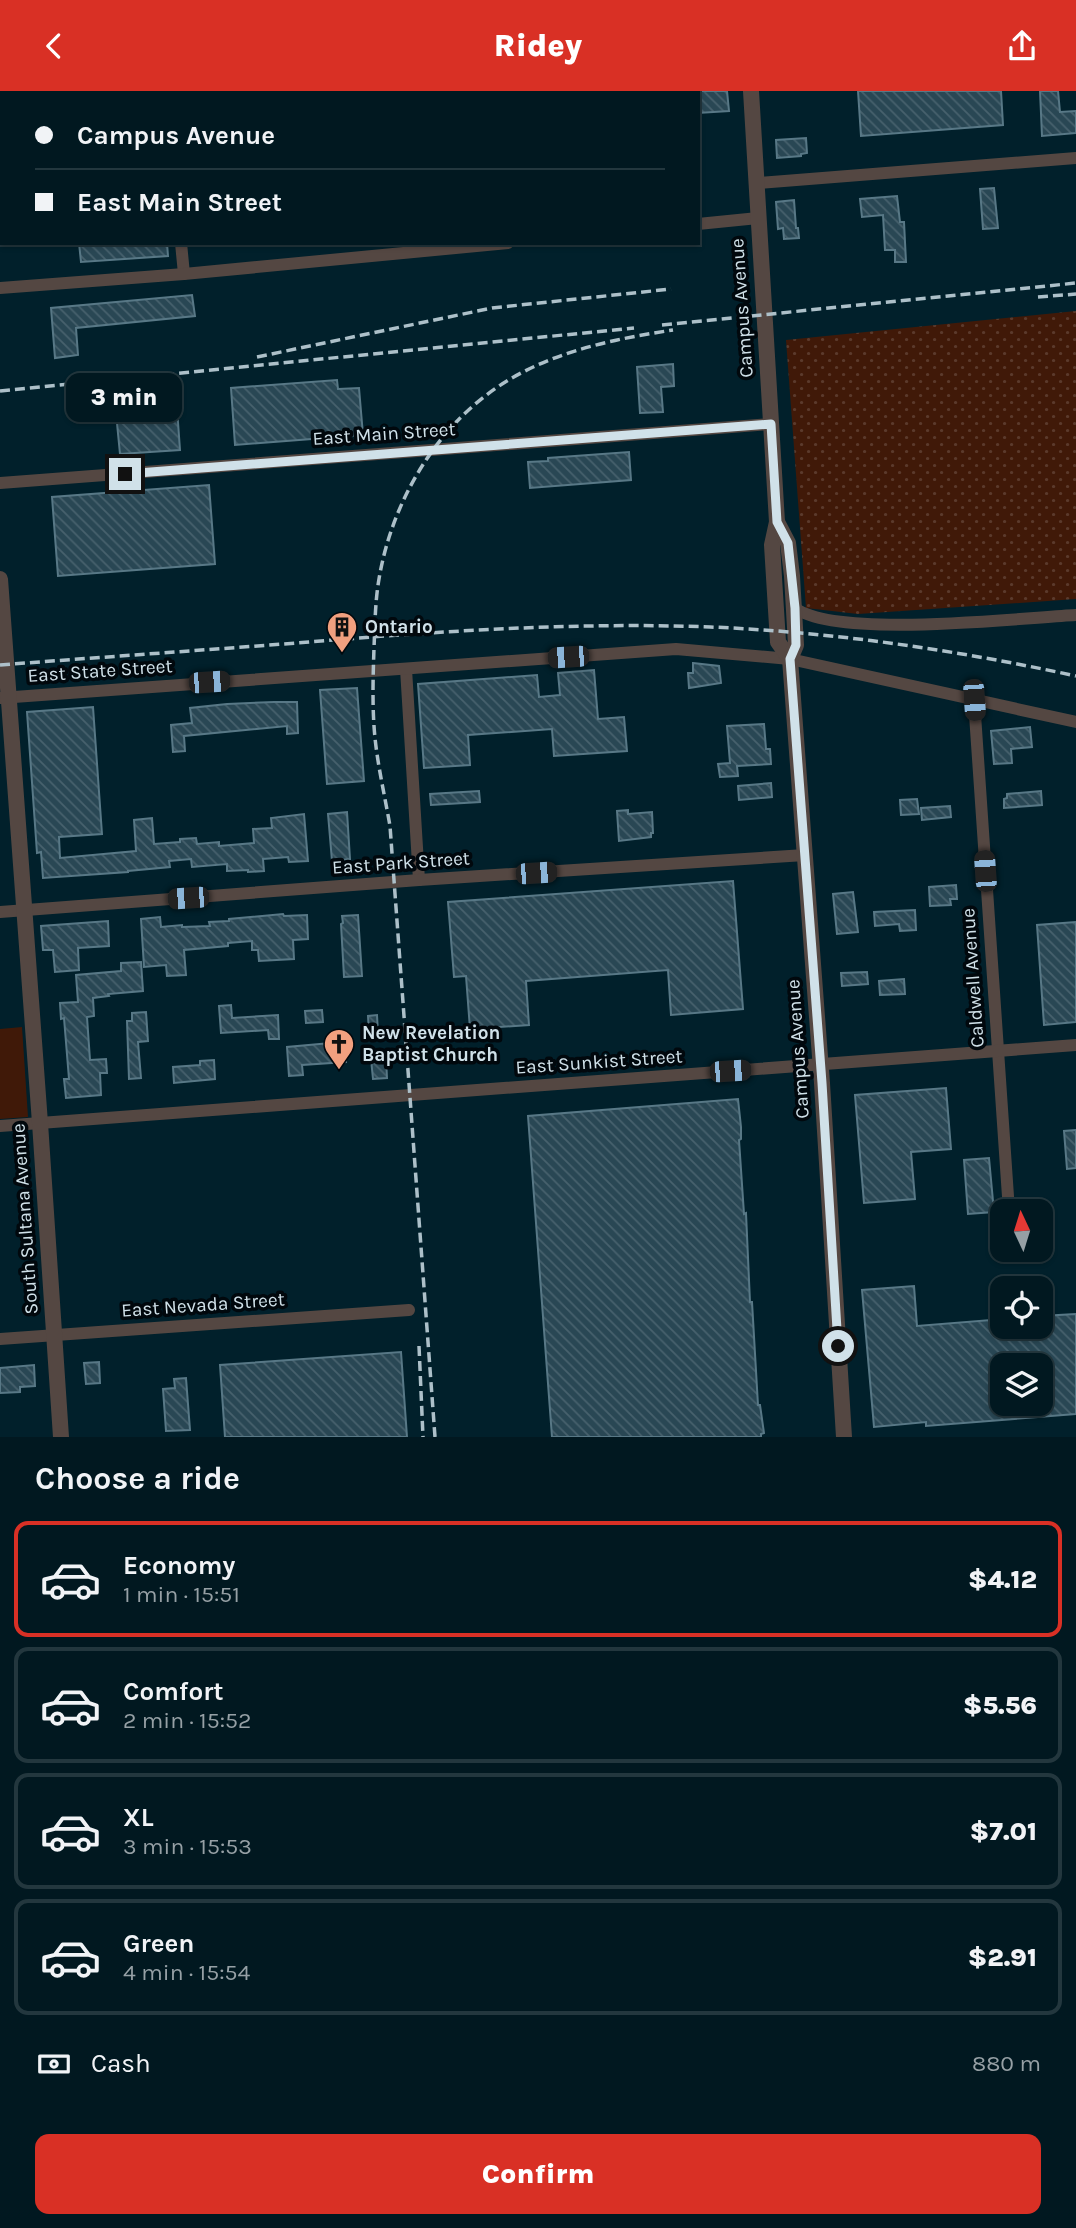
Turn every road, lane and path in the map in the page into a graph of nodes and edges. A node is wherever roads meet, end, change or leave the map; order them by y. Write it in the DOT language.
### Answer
graph roads {
  1 [pos="751,91"];
  2 [pos="1076,158"];
  3 [pos="758,183"];
  4 [pos="758,218"];
  5 [pos="700,224"];
  6 [pos="181,245"];
  7 [pos="457,246"];
  8 [pos="184,274"];
  9 [pos="0,288"];
  10 [pos="771,424"];
  11 [pos="0,483"];
  12 [pos="777,522"];
  13 [pos="0,579"];
  14 [pos="795,608"];
  15 [pos="1076,615"];
  16 [pos="790,659"];
  17 [pos="405,669"];
  18 [pos="5,698"];
  19 [pos="974,700"];
  20 [pos="1076,722"];
  21 [pos="805,855"];
  22 [pos="419,880"];
  23 [pos="24,910"];
  24 [pos="0,912"];
  25 [pos="1076,1045"];
  26 [pos="997,1051"];
  27 [pos="820,1065"];
  28 [pos="40,1123"];
  29 [pos="0,1126"];
  30 [pos="1008,1199"];
  31 [pos="409,1310"];
  32 [pos="53,1335"];
  33 [pos="0,1339"];
  34 [pos="61,1437"];
  35 [pos="844,1437"];
  1 -- 3 [label="street, Campus Avenue"];
  2 -- 3 [label="street"];
  3 -- 4 [label="street, Campus Avenue"];
  4 -- 5 [label="street"];
  4 -- 10 [label="street, Campus Avenue"];
  6 -- 8 [label="street"];
  7 -- 8 [label="street"];
  8 -- 9 [label="street"];
  10 -- 11 [label="street, East Main Street"];
  10 -- 12 [label="street, Campus Avenue"];
  12 -- 14 [label="street, Campus Avenue"];
  12 -- 16 [label="street, Campus Avenue"];
  13 -- 18 [label="street, South Sultana Avenue"];
  14 -- 15 [label="street"];
  14 -- 16 [label="street, Campus Avenue"];
  16 -- 17 [label="street, East State Street"];
  16 -- 19 [label="street, East State Street"];
  16 -- 21 [label="street, Campus Avenue"];
  17 -- 18 [label="street, East State Street"];
  17 -- 22 [label="street"];
  18 -- 23 [label="street, South Sultana Avenue"];
  19 -- 20 [label="street, East State Street"];
  19 -- 26 [label="street, Caldwell Avenue"];
  21 -- 22 [label="street, East Park Street"];
  21 -- 27 [label="street, Campus Avenue"];
  22 -- 23 [label="street, East Park Street"];
  23 -- 24 [label="street, East Park Street"];
  23 -- 28 [label="street, South Sultana Avenue"];
  25 -- 26 [label="street, East Sunkist Street"];
  26 -- 27 [label="street, East Sunkist Street"];
  26 -- 30 [label="street, Caldwell Avenue"];
  27 -- 28 [label="street, East Sunkist Street"];
  27 -- 35 [label="street, Campus Avenue"];
  28 -- 29 [label="street, East Sunkist Street"];
  28 -- 32 [label="street, South Sultana Avenue"];
  31 -- 32 [label="street, East Nevada Street"];
  32 -- 33 [label="street, East Nevada Street"];
  32 -- 34 [label="street, South Sultana Avenue"];
}
